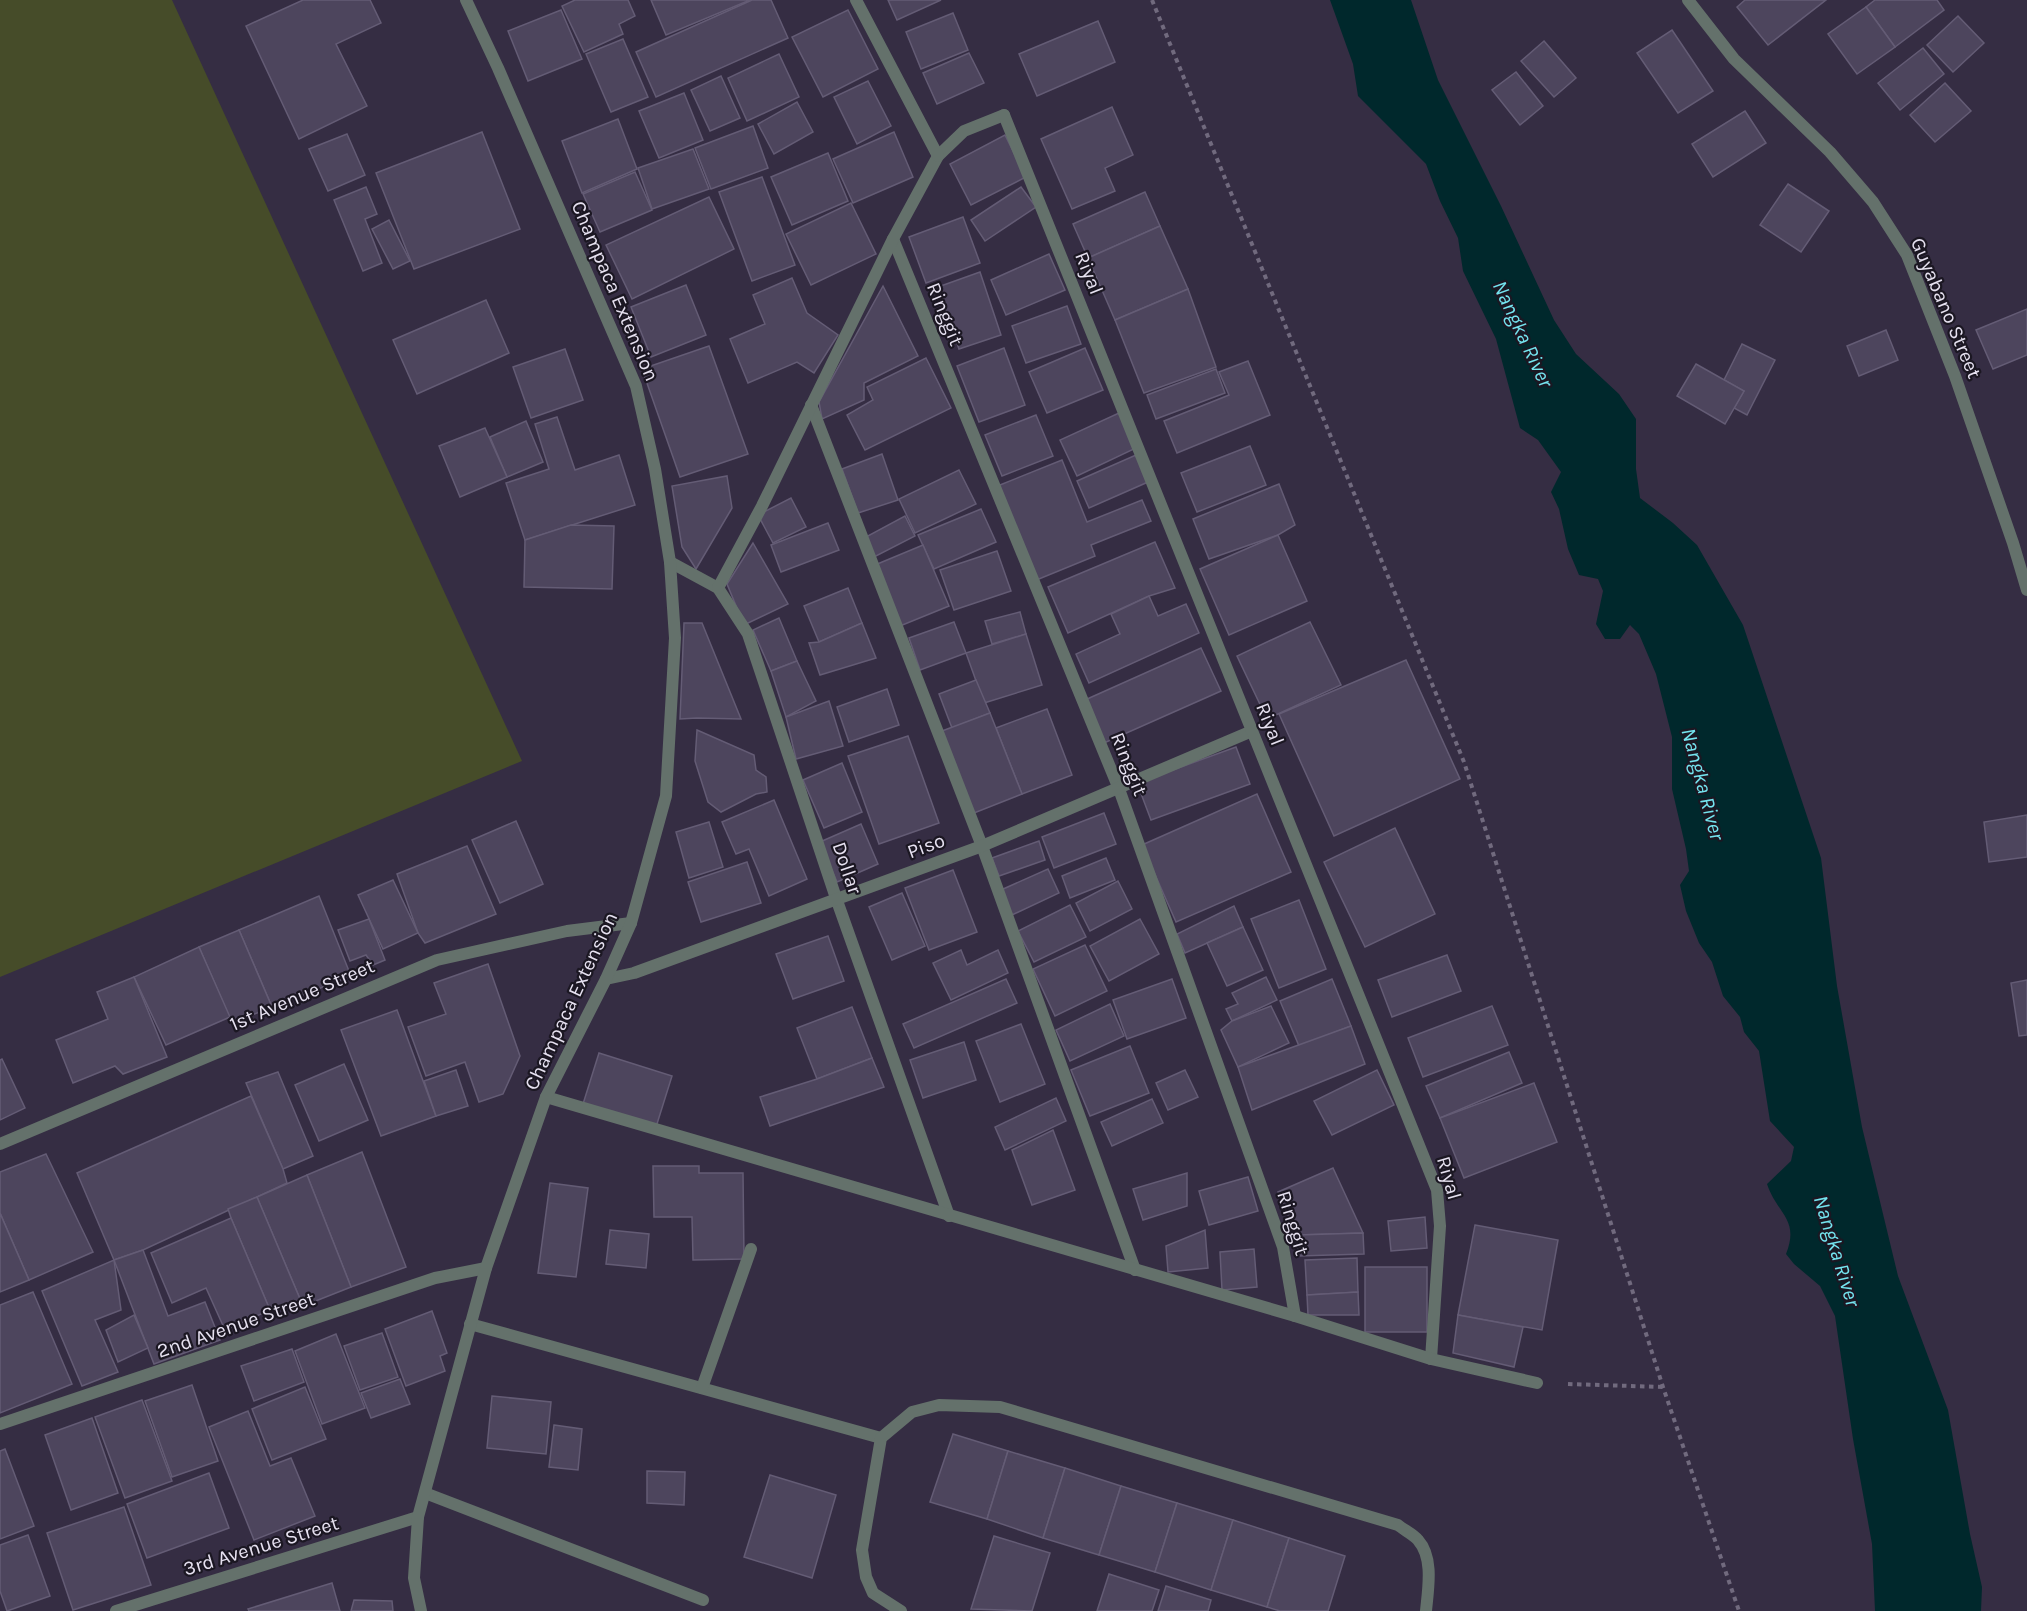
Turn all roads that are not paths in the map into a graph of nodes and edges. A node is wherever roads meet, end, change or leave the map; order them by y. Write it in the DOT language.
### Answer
graph roads {
  1 [pos="466,0"];
  2 [pos="856,0"];
  3 [pos="1688,0"];
  4 [pos="938,156"];
  5 [pos="893,239"];
  6 [pos="811,405"];
  7 [pos="670,562"];
  8 [pos="718,588"];
  9 [pos="2027,590"];
  10 [pos="1252,731"];
  11 [pos="1119,789"];
  12 [pos="982,846"];
  13 [pos="836,898"];
  14 [pos="631,923"];
  15 [pos="606,979"];
  16 [pos="546,1097"];
  17 [pos="0,1144"];
  18 [pos="949,1216"];
  19 [pos="751,1249"];
  20 [pos="486,1268"];
  21 [pos="1135,1270"];
  22 [pos="1295,1316"];
  23 [pos="470,1324"];
  24 [pos="1431,1359"];
  25 [pos="1538,1383"];
  26 [pos="702,1388"];
  27 [pos="0,1424"];
  28 [pos="881,1438"];
  29 [pos="425,1493"];
  30 [pos="418,1517"];
  31 [pos="703,1600"];
  32 [pos="116,1611"];
  33 [pos="421,1611"];
  34 [pos="901,1611"];
  35 [pos="1426,1611"];
  1 -- 7 [label="street, Champaca Extension"];
  2 -- 4 [label="street"];
  3 -- 9 [label="street, Guyabano Street"];
  4 -- 5 [label="street"];
  4 -- 10 [label="street, Riyal"];
  5 -- 6 [label="street"];
  5 -- 11 [label="street, Ringgit"];
  6 -- 8 [label="street"];
  6 -- 12 [label="street"];
  7 -- 8 [label="street, Dollar"];
  7 -- 14 [label="street, Champaca Extension"];
  8 -- 13 [label="street, Dollar"];
  10 -- 11 [label="street, Piso"];
  10 -- 24 [label="street, Riyal"];
  11 -- 12 [label="street, Piso"];
  11 -- 22 [label="street, Ringgit"];
  12 -- 13 [label="street, Piso"];
  12 -- 21 [label="street"];
  13 -- 15 [label="street, Piso"];
  13 -- 18 [label="street, Dollar"];
  14 -- 15 [label="street, Champaca Extension"];
  14 -- 17 [label="street, 1st Avenue Street"];
  15 -- 16 [label="street, Champaca Extension"];
  16 -- 18 [label="street"];
  16 -- 20 [label="street, Champaca Extension"];
  18 -- 21 [label="street"];
  19 -- 26 [label="street"];
  20 -- 23 [label="street, Champaca Extension"];
  20 -- 27 [label="street, 2nd Avenue Street"];
  21 -- 22 [label="street"];
  22 -- 24 [label="street"];
  23 -- 26 [label="street"];
  23 -- 29 [label="street, Champaca Extension"];
  24 -- 25 [label="street"];
  26 -- 28 [label="street"];
  28 -- 34 [label="street"];
  28 -- 35 [label="street"];
  29 -- 30 [label="street, Champaca Extension"];
  29 -- 31 [label="street"];
  30 -- 32 [label="street, 3rd Avenue Street"];
  30 -- 33 [label="street, Champaca Extension"];
}
